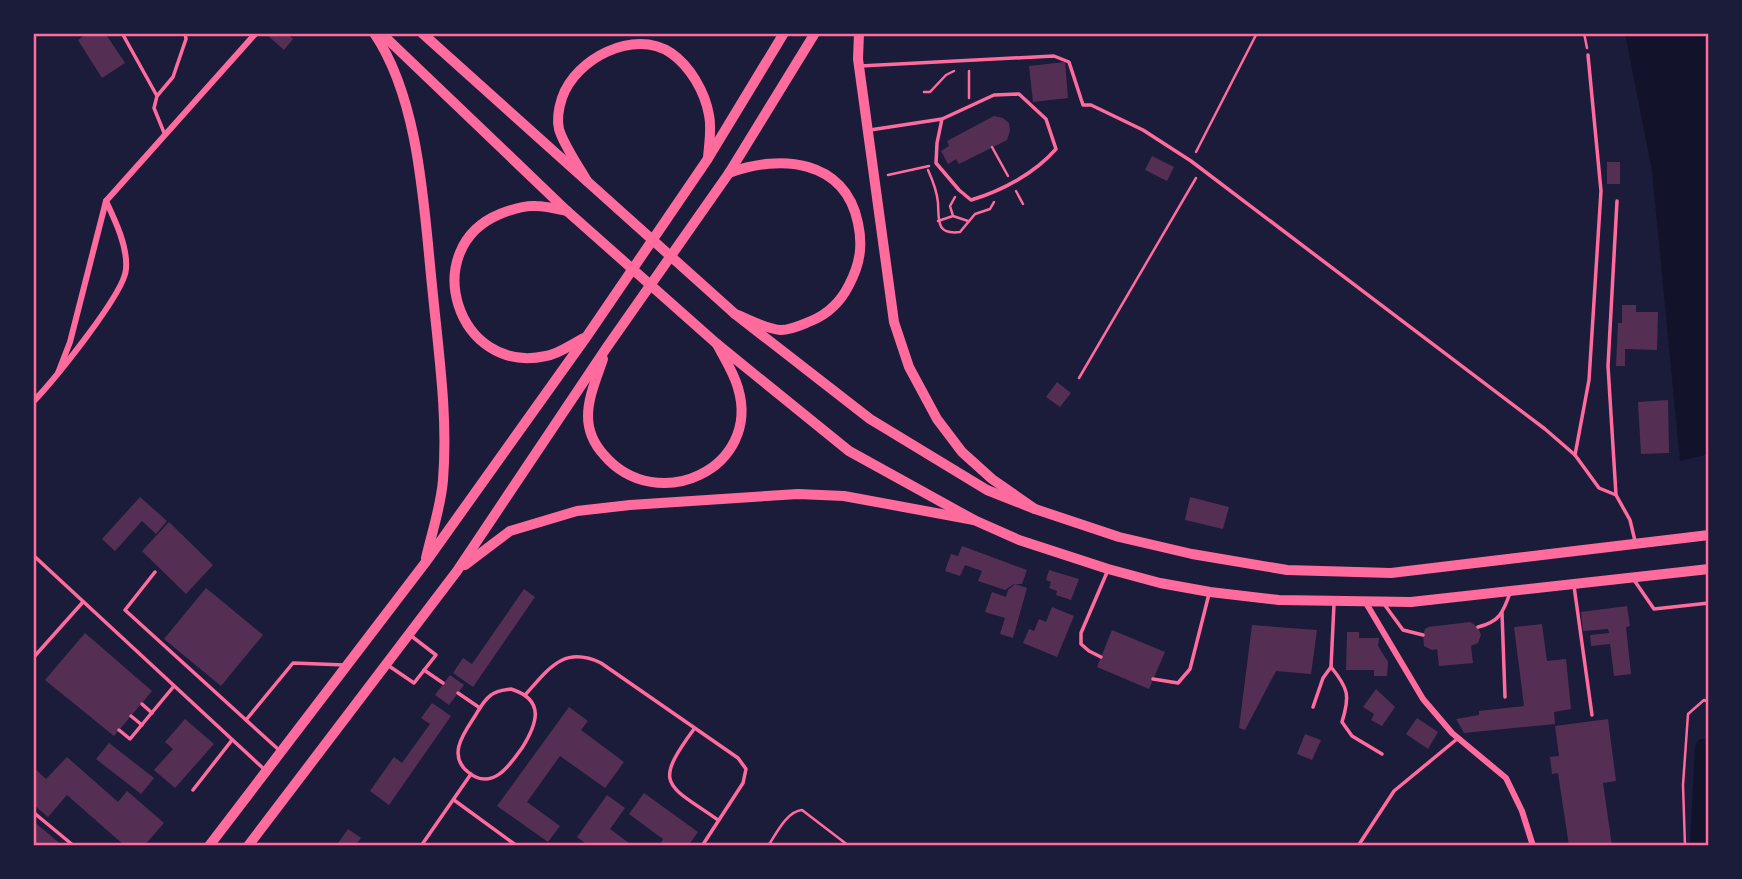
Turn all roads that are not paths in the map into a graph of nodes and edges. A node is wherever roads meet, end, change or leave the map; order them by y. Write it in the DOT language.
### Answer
graph roads {
  1 [pos="122,33"];
  2 [pos="185,33"];
  3 [pos="256,33"];
  4 [pos="374,33"];
  5 [pos="381,33"];
  6 [pos="422,33"];
  7 [pos="785,33"];
  8 [pos="815,33"];
  9 [pos="859,33"];
  10 [pos="1588,54"];
  11 [pos="859,66"];
  12 [pos="157,96"];
  13 [pos="942,118"];
  14 [pos="868,130"];
  15 [pos="164,135"];
  16 [pos="707,160"];
  17 [pos="729,173"];
  18 [pos="587,181"];
  19 [pos="106,201"];
  20 [pos="1617,201"];
  21 [pos="567,211"];
  22 [pos="735,314"];
  23 [pos="587,337"];
  24 [pos="717,344"];
  25 [pos="607,347"];
  26 [pos="58,373"];
  27 [pos="33,402"];
  28 [pos="1575,455"];
  29 [pos="1616,495"];
  30 [pos="1035,509"];
  31 [pos="974,520"];
  32 [pos="1709,535"];
  33 [pos="1635,543"];
  34 [pos="33,555"];
  35 [pos="425,562"];
  36 [pos="1108,569"];
  37 [pos="1709,569"];
  38 [pos="457,571"];
  39 [pos="155,572"];
  40 [pos="1633,578"];
  41 [pos="1574,585"];
  42 [pos="1210,592"];
  43 [pos="1510,592"];
  44 [pos="83,602"];
  45 [pos="1334,602"];
  46 [pos="1366,603"];
  47 [pos="1383,603"];
  48 [pos="1709,603"];
  49 [pos="1502,613"];
  50 [pos="1478,627"];
  51 [pos="410,635"];
  52 [pos="1423,635"];
  53 [pos="1101,657"];
  54 [pos="33,658"];
  55 [pos="387,664"];
  56 [pos="347,665"];
  57 [pos="1331,667"];
  58 [pos="424,670"];
  59 [pos="1153,679"];
  60 [pos="443,683"];
  61 [pos="174,686"];
  62 [pos="458,693"];
  63 [pos="525,695"];
  64 [pos="1505,697"];
  65 [pos="142,704"];
  66 [pos="1313,707"];
  67 [pos="480,708"];
  68 [pos="152,713"];
  69 [pos="1592,715"];
  70 [pos="131,716"];
  71 [pos="246,720"];
  72 [pos="142,725"];
  73 [pos="694,729"];
  74 [pos="119,730"];
  75 [pos="1458,738"];
  76 [pos="232,740"];
  77 [pos="281,752"];
  78 [pos="1381,754"];
  79 [pos="266,771"];
  80 [pos="471,774"];
  81 [pos="193,790"];
  82 [pos="454,800"];
  83 [pos="33,812"];
  84 [pos="718,820"];
  85 [pos="74,846"];
  86 [pos="209,846"];
  87 [pos="248,846"];
  88 [pos="421,846"];
  89 [pos="517,846"];
  90 [pos="702,846"];
  91 [pos="1358,846"];
  92 [pos="1533,846"];
  1 -- 12 [label="lane"];
  2 -- 12 [label="lane"];
  3 -- 15 [label="street"];
  4 -- 35 [label="highway"];
  5 -- 21 [label="main road"];
  6 -- 18 [label="main road"];
  7 -- 16 [label="highway"];
  8 -- 17 [label="highway"];
  9 -- 11 [label="highway"];
  10 -- 28 [label="lane"];
  11 -- 14 [label="highway"];
  11 -- 28 [label="lane"];
  12 -- 15 [label="lane"];
  13 -- 13 [label="lane"];
  13 -- 14 [label="lane"];
  14 -- 30 [label="highway"];
  15 -- 19 [label="street"];
  16 -- 18 [label="highway"];
  16 -- 23 [label="highway"];
  17 -- 22 [label="highway"];
  17 -- 25 [label="highway"];
  18 -- 22 [label="main road"];
  19 -- 26 [label="street"];
  19 -- 26 [label="street"];
  20 -- 29 [label="lane"];
  21 -- 23 [label="highway"];
  21 -- 24 [label="main road"];
  22 -- 30 [label="main road"];
  23 -- 35 [label="highway"];
  24 -- 25 [label="highway"];
  24 -- 31 [label="main road"];
  25 -- 38 [label="highway"];
  26 -- 27 [label="street"];
  28 -- 29 [label="lane"];
  29 -- 33 [label="lane"];
  30 -- 33 [label="main road"];
  31 -- 36 [label="main road"];
  31 -- 38 [label="highway"];
  32 -- 33 [label="main road"];
  34 -- 44 [label="lane"];
  35 -- 56 [label="highway"];
  36 -- 42 [label="main road"];
  36 -- 53 [label="lane"];
  37 -- 40 [label="main road"];
  38 -- 51 [label="highway"];
  39 -- 71 [label="lane"];
  40 -- 41 [label="main road"];
  40 -- 48 [label="lane"];
  41 -- 43 [label="main road"];
  41 -- 69 [label="lane"];
  42 -- 45 [label="main road"];
  42 -- 59 [label="lane"];
  43 -- 47 [label="main road"];
  43 -- 49 [label="lane"];
  44 -- 54 [label="lane"];
  44 -- 61 [label="lane"];
  45 -- 46 [label="main road"];
  45 -- 57 [label="lane"];
  46 -- 47 [label="main road"];
  46 -- 75 [label="street"];
  47 -- 52 [label="lane"];
  49 -- 50 [label="lane"];
  49 -- 64 [label="lane"];
  51 -- 55 [label="highway"];
  51 -- 58 [label="lane"];
  55 -- 58 [label="lane"];
  55 -- 87 [label="highway"];
  56 -- 71 [label="lane"];
  56 -- 77 [label="highway"];
  57 -- 66 [label="lane"];
  57 -- 78 [label="lane"];
  58 -- 60 [label="lane"];
  61 -- 68 [label="lane"];
  61 -- 76 [label="lane"];
  62 -- 67 [label="lane"];
  63 -- 67 [label="lane"];
  63 -- 73 [label="lane"];
  63 -- 80 [label="lane"];
  65 -- 68 [label="lane"];
  67 -- 80 [label="lane"];
  68 -- 72 [label="lane"];
  70 -- 72 [label="lane"];
  71 -- 77 [label="lane"];
  72 -- 74 [label="lane"];
  73 -- 84 [label="lane"];
  73 -- 84 [label="lane"];
  75 -- 91 [label="lane"];
  75 -- 92 [label="street"];
  76 -- 79 [label="lane"];
  76 -- 81 [label="lane"];
  77 -- 79 [label="highway"];
  79 -- 86 [label="highway"];
  80 -- 82 [label="lane"];
  82 -- 88 [label="lane"];
  82 -- 89 [label="lane"];
  83 -- 85 [label="lane"];
  84 -- 90 [label="lane"];
}
